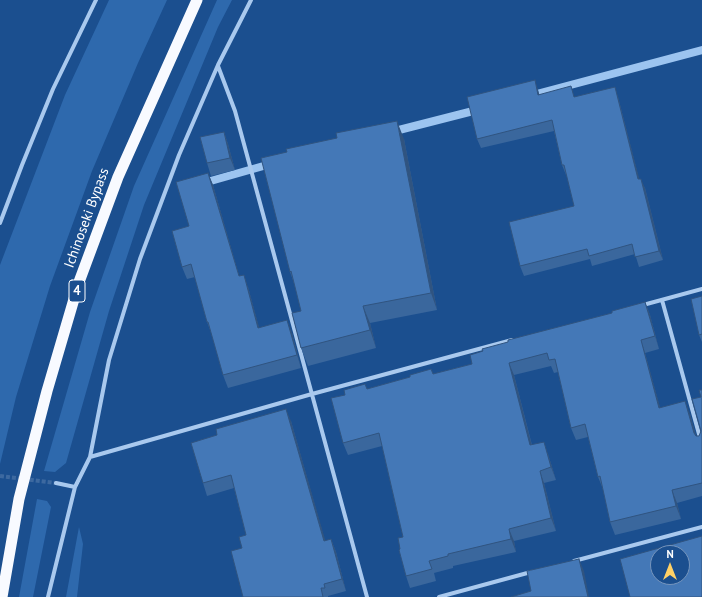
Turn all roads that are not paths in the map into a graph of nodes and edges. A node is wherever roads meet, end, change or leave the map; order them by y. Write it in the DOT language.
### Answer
graph roads {
  1 [pos="96,0"];
  2 [pos="197,0"];
  3 [pos="251,0"];
  4 [pos="218,65"];
  5 [pos="0,223"];
  6 [pos="702,289"];
  7 [pos="662,300"];
  8 [pos="640,306"];
  9 [pos="516,339"];
  10 [pos="312,394"];
  11 [pos="702,445"];
  12 [pos="90,457"];
  13 [pos="56,483"];
  14 [pos="75,488"];
  15 [pos="702,527"];
  16 [pos="570,562"];
  17 [pos="534,572"];
  18 [pos="2,597"];
  19 [pos="48,597"];
  20 [pos="368,597"];
  21 [pos="439,597"];
  1 -- 5 [label="street"];
  2 -- 18 [label="highway, Ichinoseki Bypass / 4"];
  3 -- 4 [label="street"];
  4 -- 10 [label="street"];
  4 -- 12 [label="street"];
  6 -- 7 [label="street"];
  7 -- 8 [label="street"];
  7 -- 11 [label="street"];
  9 -- 10 [label="street"];
  10 -- 12 [label="street"];
  10 -- 20 [label="street"];
  12 -- 14 [label="street"];
  13 -- 14 [label="street"];
  14 -- 19 [label="street"];
  15 -- 16 [label="street"];
  17 -- 21 [label="street"];
}
